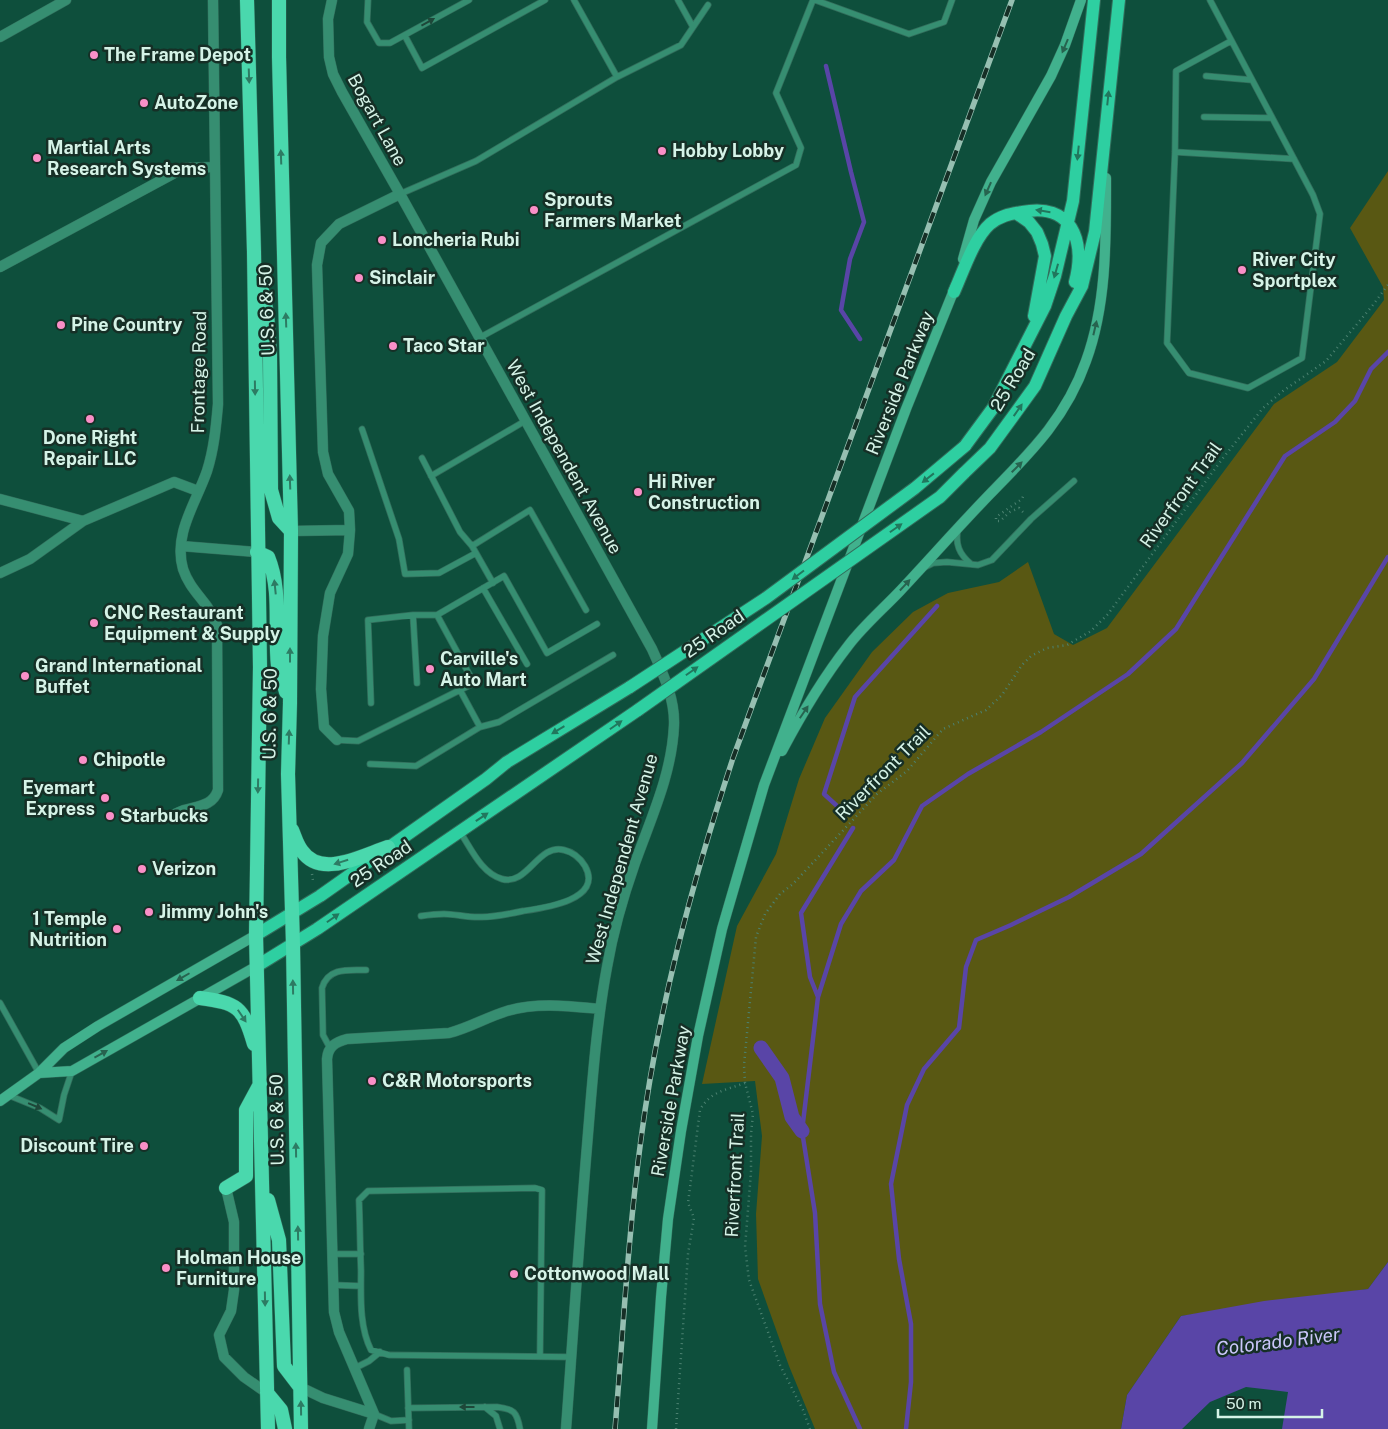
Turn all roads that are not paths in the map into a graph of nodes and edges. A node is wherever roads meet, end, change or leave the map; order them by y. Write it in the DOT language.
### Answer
graph roads {
  1 [pos="66,0"];
  2 [pos="213,0"];
  3 [pos="247,0"];
  4 [pos="279,0"];
  5 [pos="332,0"];
  6 [pos="368,0"];
  7 [pos="469,0"];
  8 [pos="545,0"];
  9 [pos="574,0"];
  10 [pos="678,0"];
  11 [pos="814,0"];
  12 [pos="952,0"];
  13 [pos="1081,0"];
  14 [pos="1094,0"];
  15 [pos="1119,0"];
  16 [pos="1210,0"];
  17 [pos="708,5"];
  18 [pos="693,27"];
  19 [pos="405,36"];
  20 [pos="0,37"];
  21 [pos="1231,41"];
  22 [pos="1206,76"];
  23 [pos="617,77"];
  24 [pos="1252,80"];
  25 [pos="1204,117"];
  26 [pos="1272,118"];
  27 [pos="1105,127"];
  28 [pos="1175,152"];
  29 [pos="1294,159"];
  30 [pos="214,167"];
  31 [pos="400,194"];
  32 [pos="1016,213"];
  33 [pos="1067,223"];
  34 [pos="254,252"];
  35 [pos="0,266"];
  36 [pos="954,292"];
  37 [pos="1066,316"];
  38 [pos="479,338"];
  39 [pos="1026,344"];
  40 [pos="525,421"];
  41 [pos="362,429"];
  42 [pos="422,458"];
  43 [pos="431,476"];
  44 [pos="1074,481"];
  45 [pos="198,491"];
  46 [pos="0,499"];
  47 [pos="83,521"];
  48 [pos="959,528"];
  49 [pos="350,530"];
  50 [pos="291,531"];
  51 [pos="181,546"];
  52 [pos="472,546"];
  53 [pos="257,552"];
  54 [pos="476,553"];
  55 [pos="971,564"];
  56 [pos="921,568"];
  57 [pos="0,573"];
  58 [pos="493,582"];
  59 [pos="483,588"];
  60 [pos="586,610"];
  61 [pos="413,615"];
  62 [pos="437,615"];
  63 [pos="597,624"];
  64 [pos="612,654"];
  65 [pos="527,664"];
  66 [pos="416,683"];
  67 [pos="460,690"];
  68 [pos="290,703"];
  69 [pos="371,703"];
  70 [pos="480,727"];
  71 [pos="337,740"];
  72 [pos="370,764"];
  73 [pos="288,774"];
  74 [pos="764,785"];
  75 [pos="168,817"];
  76 [pos="460,832"];
  77 [pos="388,847"];
  78 [pos="291,913"];
  79 [pos="421,916"];
  80 [pos="256,935"];
  81 [pos="293,945"];
  82 [pos="257,966"];
  83 [pos="366,970"];
  84 [pos="200,998"];
  85 [pos="0,1003"];
  86 [pos="600,1009"];
  87 [pos="330,1048"];
  88 [pos="260,1064"];
  89 [pos="72,1071"];
  90 [pos="40,1074"];
  91 [pos="260,1084"];
  92 [pos="4,1098"];
  93 [pos="262,1180"];
  94 [pos="226,1188"];
  95 [pos="331,1254"];
  96 [pos="360,1254"];
  97 [pos="332,1285"];
  98 [pos="361,1286"];
  99 [pos="380,1352"];
  100 [pos="540,1355"];
  101 [pos="571,1357"];
  102 [pos="355,1368"];
  103 [pos="406,1370"];
  104 [pos="300,1387"];
  105 [pos="267,1393"];
  106 [pos="484,1407"];
  107 [pos="408,1408"];
  108 [pos="374,1414"];
  109 [pos="409,1420"];
  110 [pos="268,1429"];
  111 [pos="285,1429"];
  112 [pos="301,1429"];
  113 [pos="369,1429"];
  114 [pos="409,1429"];
  115 [pos="500,1429"];
  116 [pos="520,1429"];
  117 [pos="566,1429"];
  118 [pos="652,1429"];
  1 -- 20 [label="street"];
  2 -- 30 [label="street, Frontage Road"];
  3 -- 34 [label="highway, U.S. 6 & 50, one-way"];
  50 -- 4 [label="highway, U.S. 6 & 50, one-way"];
  5 -- 31 [label="street, Bogart Lane"];
  6 -- 19 [label="lane"];
  19 -- 7 [label="lane, one-way"];
  8 -- 19 [label="lane"];
  9 -- 23 [label="lane"];
  10 -- 18 [label="lane"];
  11 -- 12 [label="lane"];
  11 -- 38 [label="lane"];
  13 -- 36 [label="main road, Riverside Parkway, one-way"];
  14 -- 33 [label="main road, 25 Road, one-way"];
  27 -- 15 [label="main road, 25 Road, one-way"];
  16 -- 21 [label="lane"];
  17 -- 18 [label="lane"];
  18 -- 23 [label="lane"];
  21 -- 24 [label="lane"];
  21 -- 28 [label="lane"];
  22 -- 24 [label="lane"];
  23 -- 31 [label="lane"];
  24 -- 26 [label="lane"];
  25 -- 26 [label="lane"];
  26 -- 29 [label="lane"];
  27 -- 37 [label="main road, 25 Road"];
  48 -- 27 [label="main road, Riverside Parkway, one-way"];
  28 -- 29 [label="lane"];
  28 -- 29 [label="lane"];
  30 -- 35 [label="street"];
  30 -- 45 [label="street, Frontage Road"];
  31 -- 38 [label="street, West Independent Avenue"];
  31 -- 49 [label="street"];
  33 -- 32 [label="main road, one-way"];
  32 -- 36 [label="main road"];
  32 -- 39 [label="main road"];
  33 -- 37 [label="main road"];
  33 -- 39 [label="main road, 25 Road, one-way"];
  34 -- 50 [label="highway"];
  34 -- 53 [label="highway, U.S. 6 & 50, one-way"];
  36 -- 74 [label="main road, Riverside Parkway"];
  76 -- 37 [label="main road, 25 Road, one-way, bridge"];
  38 -- 40 [label="street, West Independent Avenue"];
  39 -- 77 [label="main road, 25 Road, one-way, bridge"];
  40 -- 43 [label="lane"];
  40 -- 86 [label="street, West Independent Avenue"];
  41 -- 54 [label="lane"];
  42 -- 43 [label="lane"];
  43 -- 52 [label="lane"];
  44 -- 55 [label="lane"];
  45 -- 47 [label="street"];
  45 -- 51 [label="street, Frontage Road"];
  46 -- 47 [label="street"];
  47 -- 57 [label="street"];
  48 -- 55 [label="lane"];
  48 -- 56 [label="main road, Riverside Parkway"];
  49 -- 50 [label="street"];
  49 -- 71 [label="street"];
  68 -- 50 [label="highway, U.S. 6 & 50, one-way"];
  51 -- 53 [label="street"];
  51 -- 75 [label="street, Frontage Road"];
  52 -- 54 [label="lane"];
  52 -- 60 [label="lane"];
  68 -- 53 [label="highway, one-way"];
  53 -- 80 [label="highway, U.S. 6 & 50, one-way"];
  54 -- 58 [label="lane"];
  55 -- 56 [label="lane"];
  74 -- 56 [label="main road, Riverside Parkway, one-way"];
  58 -- 59 [label="lane"];
  58 -- 63 [label="lane"];
  59 -- 62 [label="lane"];
  59 -- 65 [label="lane"];
  61 -- 62 [label="lane"];
  61 -- 66 [label="lane"];
  61 -- 69 [label="lane"];
  62 -- 67 [label="lane"];
  64 -- 70 [label="lane"];
  67 -- 70 [label="lane"];
  67 -- 71 [label="lane"];
  73 -- 68 [label="highway, U.S. 6 & 50, one-way"];
  70 -- 72 [label="lane"];
  77 -- 73 [label="highway, one-way"];
  73 -- 78 [label="highway, U.S. 6 & 50"];
  74 -- 118 [label="main road, Riverside Parkway"];
  76 -- 79 [label="lane"];
  81 -- 76 [label="main road, 25 Road, one-way"];
  77 -- 78 [label="main road, 25 Road"];
  78 -- 80 [label="main road, 25 Road"];
  78 -- 81 [label="highway, U.S. 6 & 50"];
  80 -- 82 [label="highway, U.S. 6 & 50"];
  80 -- 90 [label="main road, 25 Road, one-way"];
  81 -- 82 [label="main road, 25 Road"];
  104 -- 81 [label="highway, U.S. 6 & 50, one-way"];
  82 -- 84 [label="main road, 25 Road"];
  82 -- 88 [label="highway, U.S. 6 & 50"];
  83 -- 87 [label="lane"];
  84 -- 88 [label="highway, one-way"];
  89 -- 84 [label="main road, 25 Road, one-way"];
  85 -- 90 [label="lane"];
  86 -- 87 [label="street"];
  86 -- 101 [label="street, West Independent Avenue"];
  87 -- 95 [label="street"];
  88 -- 91 [label="highway, U.S. 6 & 50"];
  89 -- 90 [label="main road, 25 Road"];
  92 -- 89 [label="lane, one-way"];
  90 -- 92 [label="main road, 25 Road"];
  91 -- 93 [label="highway, U.S. 6 & 50"];
  91 -- 94 [label="highway"];
  93 -- 104 [label="highway"];
  93 -- 105 [label="highway, U.S. 6 & 50, one-way"];
  94 -- 105 [label="street"];
  95 -- 96 [label="lane"];
  95 -- 97 [label="street"];
  96 -- 98 [label="lane"];
  96 -- 100 [label="lane"];
  97 -- 98 [label="lane"];
  97 -- 102 [label="street"];
  98 -- 99 [label="lane"];
  99 -- 100 [label="lane"];
  99 -- 102 [label="lane"];
  100 -- 101 [label="lane"];
  101 -- 117 [label="street, West Independent Avenue"];
  102 -- 108 [label="street"];
  103 -- 107 [label="lane"];
  104 -- 108 [label="street"];
  112 -- 104 [label="highway, U.S. 6 & 50, one-way"];
  105 -- 110 [label="highway, U.S. 6 & 50"];
  105 -- 111 [label="highway"];
  106 -- 107 [label="lane, one-way"];
  106 -- 115 [label="lane"];
  106 -- 116 [label="lane"];
  107 -- 109 [label="lane"];
  108 -- 109 [label="lane"];
  108 -- 113 [label="street"];
  109 -- 114 [label="lane"];
}
